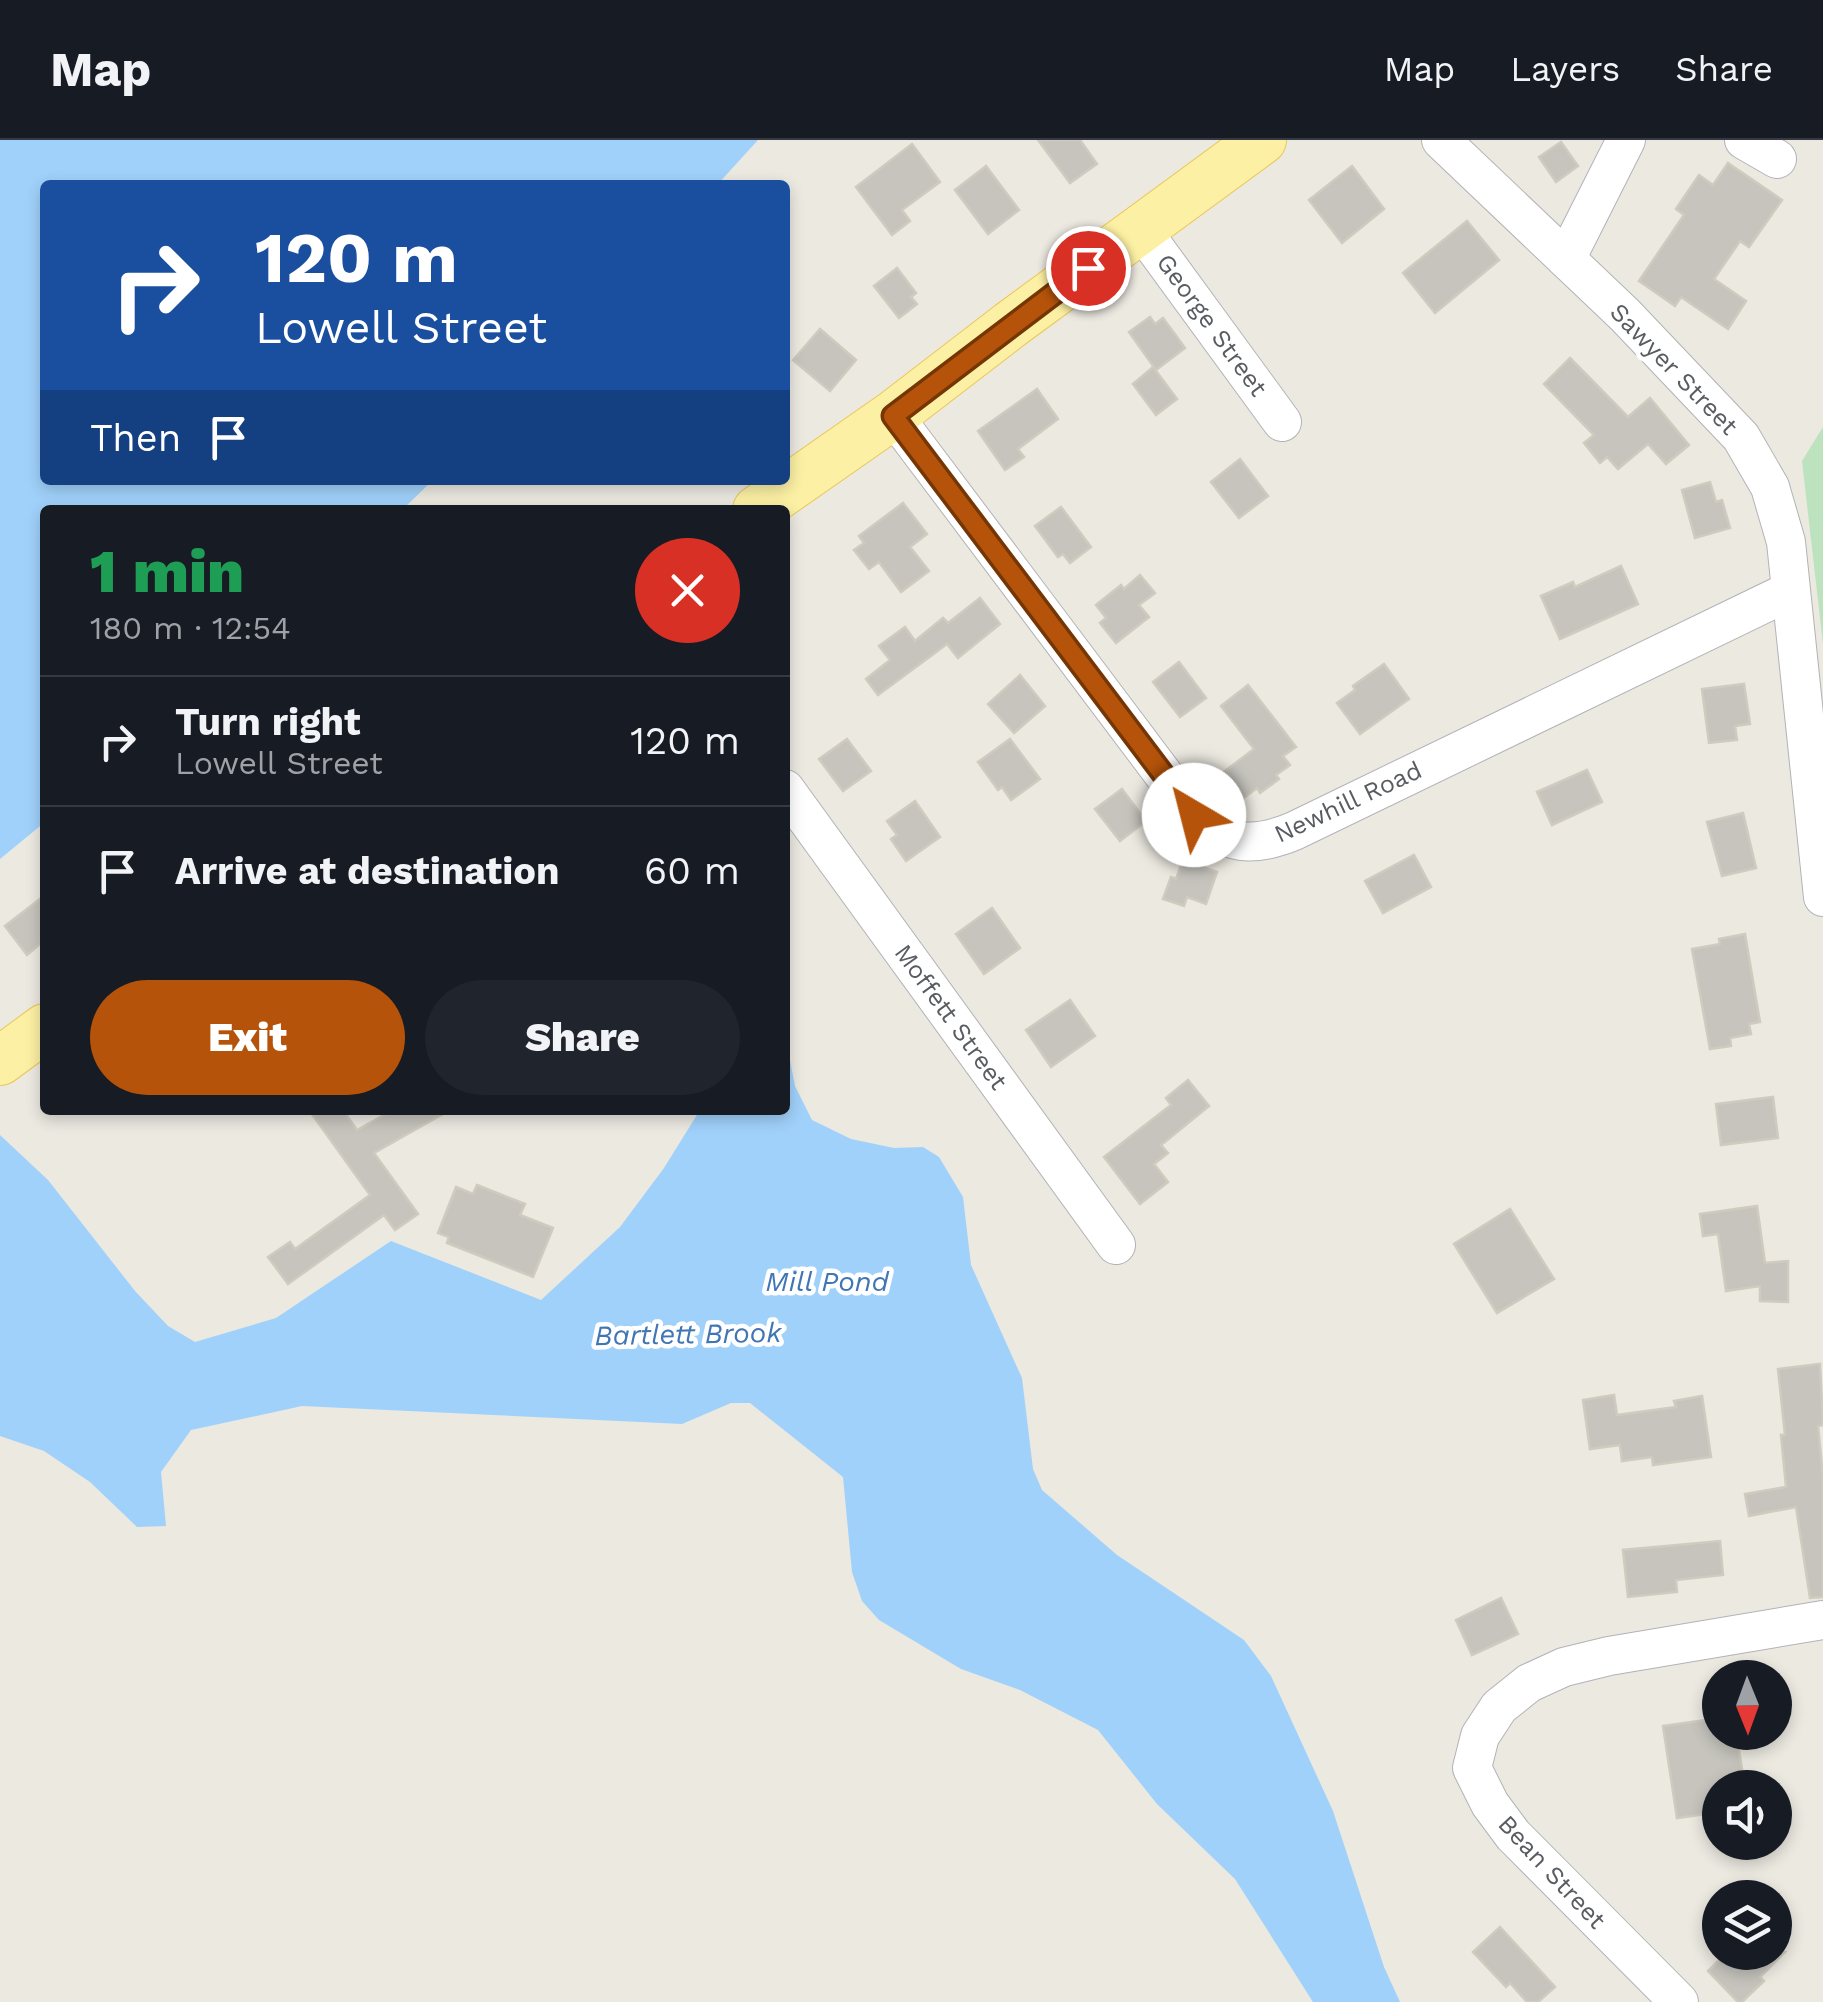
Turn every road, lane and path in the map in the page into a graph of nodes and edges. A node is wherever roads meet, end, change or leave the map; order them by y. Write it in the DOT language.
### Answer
graph roads {
  1 [pos="1262,140"];
  2 [pos="1441,140"];
  3 [pos="1626,140"];
  4 [pos="1744,140"];
  5 [pos="1777,159"];
  6 [pos="1141,230"];
  7 [pos="1566,258"];
  8 [pos="893,416"];
  9 [pos="1282,422"];
  10 [pos="764,505"];
  11 [pos="1790,591"];
  12 [pos="790,795"];
  13 [pos="1823,897"];
  14 [pos="40,1032"];
  15 [pos="0,1061"];
  16 [pos="1116,1245"];
  17 [pos="1823,1620"];
  18 [pos="1679,2002"];
  1 -- 6 [label="main road"];
  2 -- 7 [label="street, Sawyer Street"];
  3 -- 7 [label="street"];
  4 -- 5 [label="street"];
  6 -- 8 [label="main road"];
  6 -- 9 [label="street, George Street"];
  7 -- 11 [label="street, Sawyer Street"];
  8 -- 10 [label="main road"];
  8 -- 11 [label="street, Newhill Road"];
  11 -- 13 [label="street, Sawyer Street"];
  12 -- 16 [label="street, Moffett Street"];
  14 -- 15 [label="main road"];
  17 -- 18 [label="street, Bean Street"];
}
